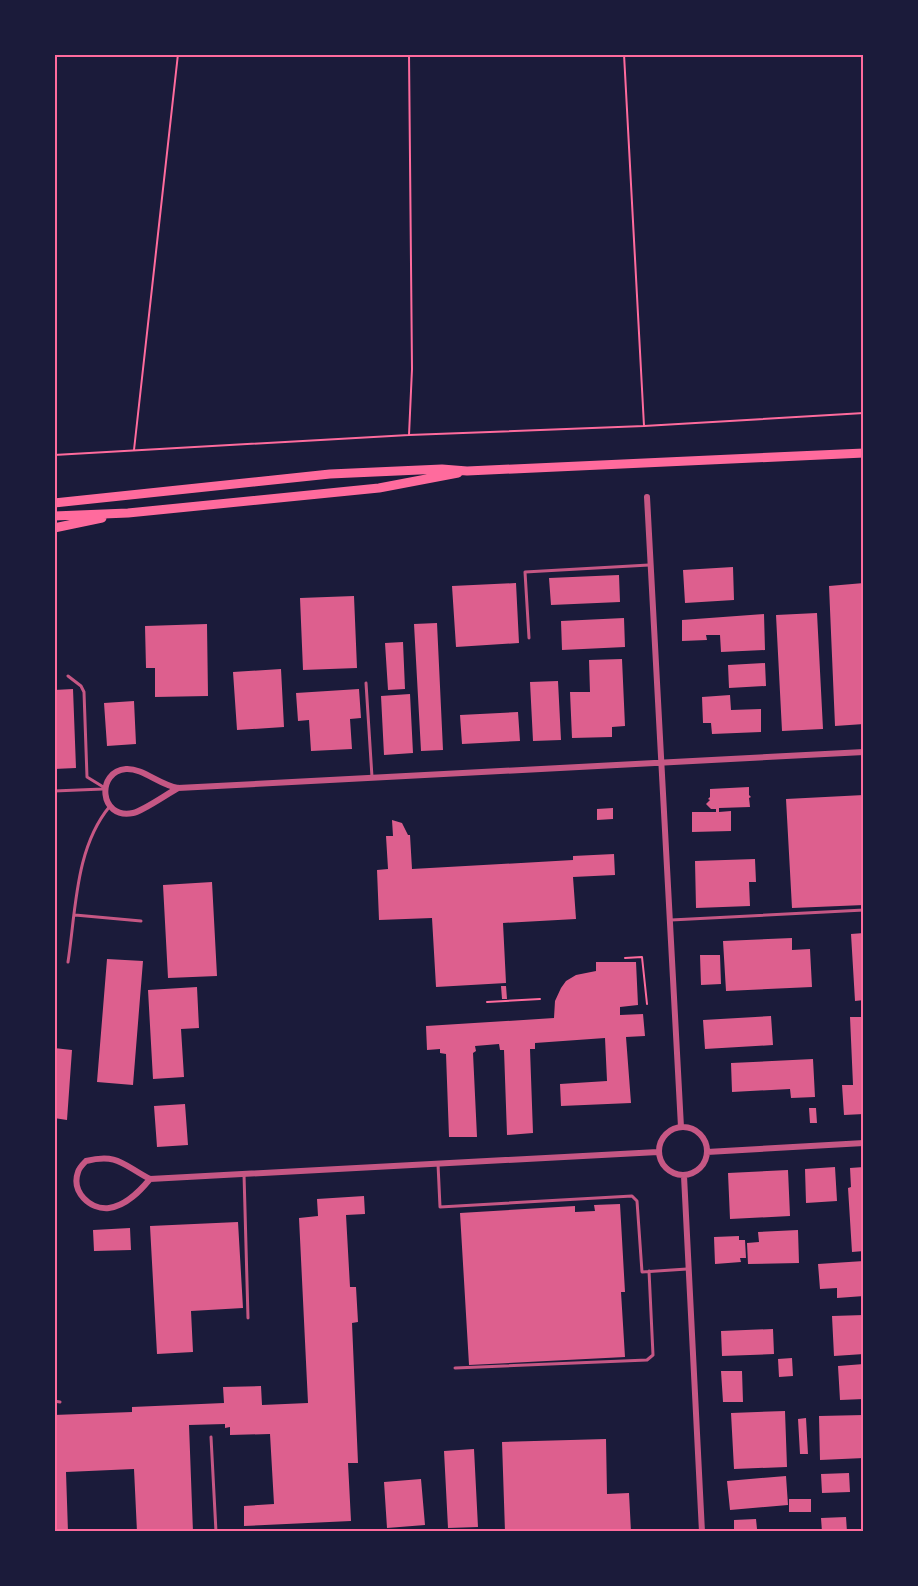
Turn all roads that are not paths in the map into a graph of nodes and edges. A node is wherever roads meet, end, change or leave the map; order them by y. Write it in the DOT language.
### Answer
graph roads {
  1 [pos="864,453"];
  2 [pos="466,471"];
  3 [pos="647,497"];
  4 [pos="54,503"];
  5 [pos="128,513"];
  6 [pos="54,516"];
  7 [pos="54,528"];
  8 [pos="651,565"];
  9 [pos="529,638"];
  10 [pos="68,676"];
  11 [pos="366,684"];
  12 [pos="864,752"];
  13 [pos="661,763"];
  14 [pos="372,777"];
  15 [pos="105,788"];
  16 [pos="178,788"];
  17 [pos="54,791"];
  18 [pos="110,806"];
  19 [pos="864,910"];
  20 [pos="75,915"];
  21 [pos="669,920"];
  22 [pos="141,921"];
  23 [pos="68,962"];
  24 [pos="681,1127"];
  25 [pos="864,1143"];
  26 [pos="658,1152"];
  27 [pos="707,1152"];
  28 [pos="438,1164"];
  29 [pos="244,1174"];
  30 [pos="684,1176"];
  31 [pos="150,1179"];
  32 [pos="688,1269"];
  33 [pos="649,1271"];
  34 [pos="248,1318"];
  35 [pos="455,1368"];
  36 [pos="54,1401"];
  37 [pos="60,1402"];
  38 [pos="211,1437"];
  39 [pos="216,1532"];
  40 [pos="702,1532"];
  1 -- 2 [label="main road"];
  2 -- 4 [label="main road"];
  2 -- 5 [label="main road"];
  3 -- 8 [label="street"];
  5 -- 6 [label="main road"];
  5 -- 7 [label="main road"];
  8 -- 9 [label="lane"];
  8 -- 13 [label="street"];
  10 -- 15 [label="lane"];
  11 -- 14 [label="lane"];
  12 -- 13 [label="street"];
  13 -- 14 [label="street"];
  13 -- 21 [label="street"];
  14 -- 16 [label="street"];
  15 -- 16 [label="street"];
  15 -- 17 [label="lane"];
  15 -- 18 [label="street"];
  16 -- 18 [label="street"];
  18 -- 20 [label="lane"];
  19 -- 21 [label="lane"];
  20 -- 22 [label="lane"];
  20 -- 23 [label="lane"];
  21 -- 24 [label="street"];
  24 -- 26 [label="street"];
  24 -- 27 [label="street"];
  25 -- 27 [label="street"];
  26 -- 28 [label="street"];
  26 -- 30 [label="street"];
  27 -- 30 [label="street"];
  28 -- 29 [label="street"];
  28 -- 33 [label="lane"];
  29 -- 31 [label="street"];
  29 -- 34 [label="lane"];
  30 -- 32 [label="street"];
  31 -- 31 [label="street"];
  32 -- 33 [label="lane"];
  32 -- 40 [label="street"];
  33 -- 35 [label="lane"];
  36 -- 37 [label="lane"];
  38 -- 39 [label="lane"];
}
